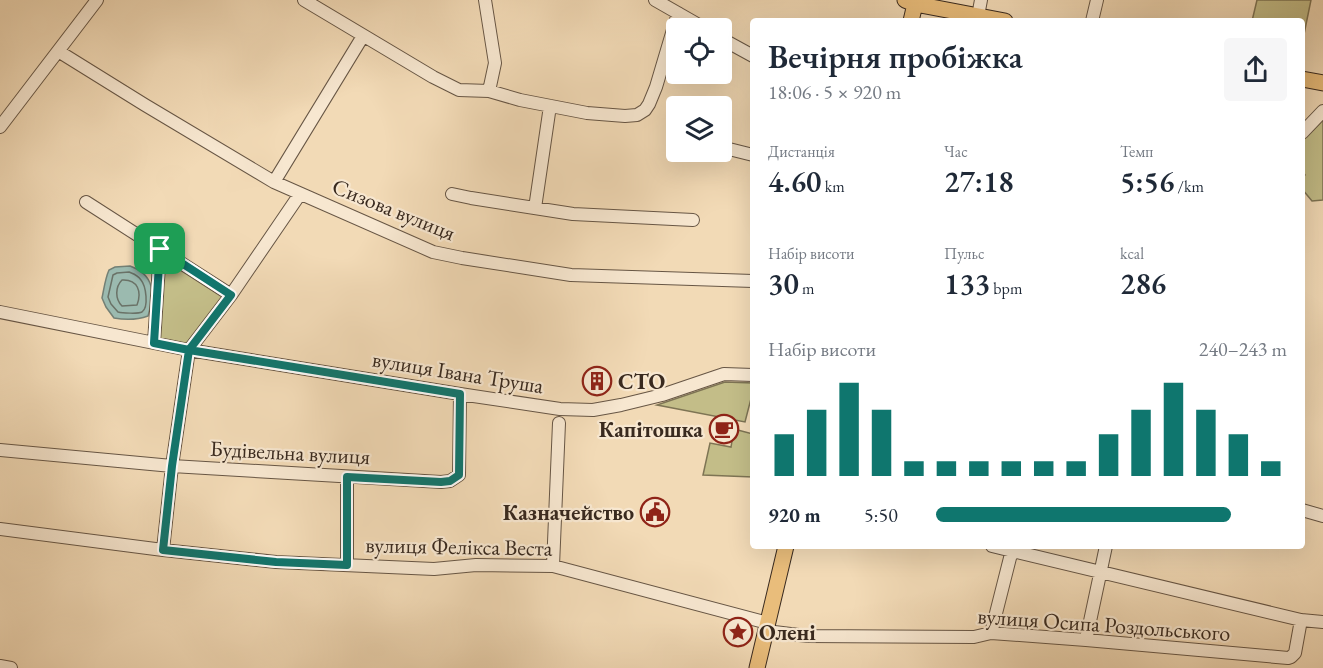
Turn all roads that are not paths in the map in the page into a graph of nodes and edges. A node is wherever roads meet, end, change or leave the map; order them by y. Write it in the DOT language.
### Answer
graph roads {
  1 [pos="97,0"];
  2 [pos="304,0"];
  3 [pos="485,0"];
  4 [pos="655,0"];
  5 [pos="981,0"];
  6 [pos="1097,0"];
  7 [pos="910,2"];
  8 [pos="678,13"];
  9 [pos="978,16"];
  10 [pos="687,18"];
  11 [pos="911,18"];
  12 [pos="989,18"];
  13 [pos="1093,18"];
  14 [pos="363,36"];
  15 [pos="732,44"];
  16 [pos="58,51"];
  17 [pos="750,54"];
  18 [pos="1305,80"];
  19 [pos="1323,83"];
  20 [pos="489,91"];
  21 [pos="550,106"];
  22 [pos="1323,111"];
  23 [pos="0,127"];
  24 [pos="1305,130"];
  25 [pos="732,150"];
  26 [pos="750,154"];
  27 [pos="274,182"];
  28 [pos="300,194"];
  29 [pos="452,194"];
  30 [pos="86,202"];
  31 [pos="535,208"];
  32 [pos="693,220"];
  33 [pos="160,249"];
  34 [pos="750,281"];
  35 [pos="231,295"];
  36 [pos="0,312"];
  37 [pos="154,343"];
  38 [pos="189,350"];
  39 [pos="750,375"];
  40 [pos="460,394"];
  41 [pos="559,423"];
  42 [pos="0,450"];
  43 [pos="172,466"];
  44 [pos="347,477"];
  45 [pos="1305,511"];
  46 [pos="1323,516"];
  47 [pos="0,529"];
  48 [pos="785,549"];
  49 [pos="1013,549"];
  50 [pos="1017,549"];
  51 [pos="1105,549"];
  52 [pos="163,550"];
  53 [pos="347,565"];
  54 [pos="554,566"];
  55 [pos="1100,571"];
  56 [pos="1301,620"];
  57 [pos="1323,622"];
  58 [pos="767,627"];
  59 [pos="991,633"];
  60 [pos="1086,640"];
  61 [pos="0,666"];
  62 [pos="11,668"];
  63 [pos="757,668"];
  1 -- 16 [label="street"];
  2 -- 14 [label="street"];
  3 -- 20 [label="street"];
  4 -- 8 [label="street"];
  5 -- 9 [label="street"];
  6 -- 13 [label="street"];
  7 -- 9 [label="main road"];
  7 -- 11 [label="main road"];
  8 -- 10 [label="street"];
  8 -- 21 [label="street"];
  9 -- 12 [label="main road"];
  14 -- 20 [label="street"];
  14 -- 27 [label="street"];
  15 -- 17 [label="street"];
  16 -- 23 [label="street"];
  16 -- 27 [label="street, Сизова вулиця"];
  18 -- 19 [label="main road"];
  20 -- 21 [label="street"];
  21 -- 31 [label="street"];
  22 -- 24 [label="street"];
  25 -- 26 [label="street"];
  27 -- 28 [label="street, Сизова вулиця"];
  28 -- 34 [label="street, Сизова вулиця"];
  28 -- 35 [label="street"];
  29 -- 31 [label="street"];
  30 -- 33 [label="street"];
  31 -- 32 [label="street"];
  33 -- 35 [label="street"];
  33 -- 37 [label="street"];
  35 -- 38 [label="street"];
  36 -- 37 [label="street, вулиця Івана Труша"];
  37 -- 38 [label="street, вулиця Івана Труша"];
  38 -- 40 [label="street, вулиця Івана Труша"];
  38 -- 43 [label="street"];
  39 -- 40 [label="street, вулиця Івана Труша"];
  40 -- 44 [label="street, Будівельна вулиця"];
  41 -- 54 [label="street"];
  42 -- 43 [label="street, Будівельна вулиця"];
  43 -- 44 [label="street, Будівельна вулиця"];
  43 -- 52 [label="street"];
  44 -- 53 [label="street"];
  45 -- 46 [label="street"];
  47 -- 52 [label="street, вулиця Фелікса Веста"];
  48 -- 58 [label="main road"];
  49 -- 59 [label="street"];
  50 -- 55 [label="street"];
  51 -- 55 [label="street"];
  52 -- 53 [label="street, вулиця Фелікса Веста"];
  53 -- 54 [label="street, вулиця Фелікса Веста"];
  54 -- 58 [label="street, вулиця Фелікса Веста"];
  55 -- 56 [label="street"];
  55 -- 60 [label="street"];
  56 -- 57 [label="street"];
  56 -- 60 [label="street, вулиця Осипа Роздольського"];
  58 -- 59 [label="street, вулиця Осипа Роздольського"];
  58 -- 63 [label="main road"];
  59 -- 60 [label="street, вулиця Осипа Роздольського"];
  61 -- 62 [label="street"];
}
